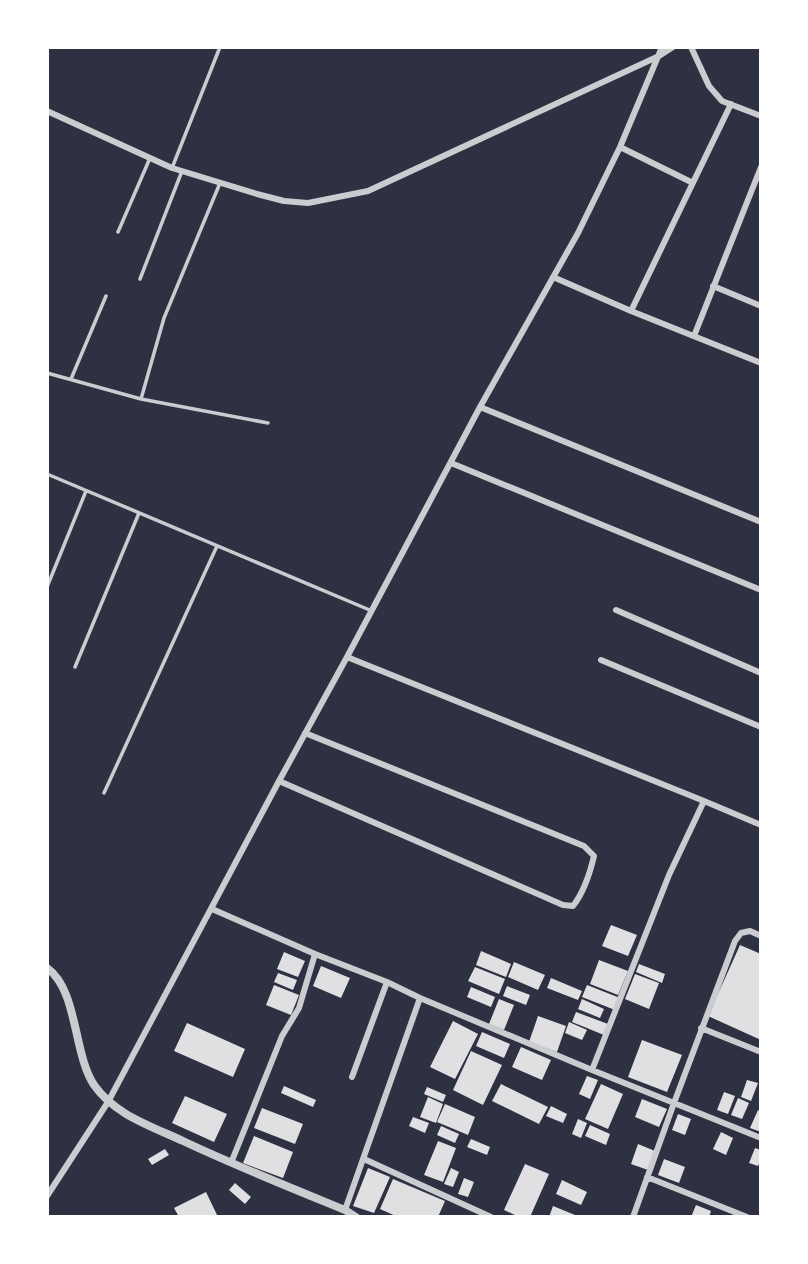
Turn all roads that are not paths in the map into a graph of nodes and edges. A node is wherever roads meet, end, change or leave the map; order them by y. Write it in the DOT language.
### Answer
graph roads {
  1 [pos="220,47"];
  2 [pos="662,47"];
  3 [pos="673,47"];
  4 [pos="691,47"];
  5 [pos="659,56"];
  6 [pos="731,104"];
  7 [pos="48,115"];
  8 [pos="761,116"];
  9 [pos="620,147"];
  10 [pos="150,158"];
  11 [pos="761,167"];
  12 [pos="172,168"];
  13 [pos="182,171"];
  14 [pos="220,183"];
  15 [pos="692,183"];
  16 [pos="118,232"];
  17 [pos="553,277"];
  18 [pos="140,279"];
  19 [pos="713,286"];
  20 [pos="106,296"];
  21 [pos="761,306"];
  22 [pos="631,311"];
  23 [pos="694,336"];
  24 [pos="761,363"];
  25 [pos="47,373"];
  26 [pos="71,379"];
  27 [pos="141,399"];
  28 [pos="480,407"];
  29 [pos="268,423"];
  30 [pos="451,463"];
  31 [pos="47,474"];
  32 [pos="86,491"];
  33 [pos="139,513"];
  34 [pos="761,522"];
  35 [pos="217,546"];
  36 [pos="47,587"];
  37 [pos="761,590"];
  38 [pos="616,610"];
  39 [pos="372,611"];
  40 [pos="347,657"];
  41 [pos="601,660"];
  42 [pos="75,667"];
  43 [pos="761,673"];
  44 [pos="761,727"];
  45 [pos="305,733"];
  46 [pos="279,781"];
  47 [pos="104,793"];
  48 [pos="704,800"];
  49 [pos="761,825"];
  50 [pos="212,909"];
  51 [pos="761,936"];
  52 [pos="315,954"];
  53 [pos="47,968"];
  54 [pos="387,982"];
  55 [pos="420,998"];
  56 [pos="701,1028"];
  57 [pos="761,1052"];
  58 [pos="592,1070"];
  59 [pos="352,1077"];
  60 [pos="108,1102"];
  61 [pos="674,1103"];
  62 [pos="761,1138"];
  63 [pos="364,1159"];
  64 [pos="231,1163"];
  65 [pos="647,1177"];
  66 [pos="47,1196"];
  67 [pos="345,1210"];
  68 [pos="356,1217"];
  69 [pos="491,1217"];
  70 [pos="633,1217"];
  71 [pos="747,1217"];
  1 -- 12 [label="lane"];
  2 -- 5 [label="street"];
  3 -- 5 [label="street"];
  4 -- 6 [label="street"];
  5 -- 9 [label="street"];
  5 -- 14 [label="street"];
  6 -- 8 [label="street"];
  6 -- 15 [label="street"];
  7 -- 10 [label="street"];
  9 -- 15 [label="street"];
  9 -- 17 [label="street"];
  10 -- 12 [label="street"];
  10 -- 16 [label="lane"];
  11 -- 19 [label="street"];
  12 -- 13 [label="street"];
  13 -- 14 [label="street"];
  13 -- 18 [label="lane"];
  14 -- 27 [label="lane"];
  15 -- 22 [label="street"];
  17 -- 22 [label="street"];
  17 -- 28 [label="street"];
  19 -- 21 [label="street"];
  19 -- 23 [label="street"];
  20 -- 26 [label="lane"];
  22 -- 23 [label="street"];
  23 -- 24 [label="street"];
  25 -- 26 [label="lane"];
  26 -- 27 [label="lane"];
  27 -- 29 [label="lane"];
  28 -- 30 [label="street"];
  28 -- 34 [label="street"];
  30 -- 37 [label="street"];
  30 -- 39 [label="street"];
  31 -- 32 [label="lane"];
  32 -- 33 [label="lane"];
  32 -- 36 [label="lane"];
  33 -- 35 [label="lane"];
  33 -- 42 [label="lane"];
  35 -- 39 [label="lane"];
  35 -- 47 [label="lane"];
  38 -- 43 [label="street"];
  39 -- 40 [label="street"];
  40 -- 45 [label="street"];
  40 -- 48 [label="street"];
  41 -- 44 [label="street"];
  45 -- 46 [label="street"];
  45 -- 46 [label="street"];
  46 -- 50 [label="street"];
  48 -- 49 [label="street"];
  48 -- 58 [label="street"];
  50 -- 52 [label="street"];
  50 -- 60 [label="street"];
  51 -- 56 [label="street"];
  52 -- 54 [label="street"];
  52 -- 64 [label="street"];
  53 -- 60 [label="street"];
  54 -- 55 [label="street"];
  54 -- 59 [label="street"];
  55 -- 58 [label="street"];
  55 -- 63 [label="street"];
  56 -- 57 [label="street"];
  56 -- 61 [label="street"];
  58 -- 61 [label="street"];
  60 -- 64 [label="street"];
  60 -- 66 [label="street"];
  61 -- 62 [label="street"];
  61 -- 65 [label="street"];
  63 -- 67 [label="street"];
  63 -- 69 [label="street"];
  64 -- 67 [label="street"];
  65 -- 70 [label="street"];
  65 -- 71 [label="street"];
  67 -- 68 [label="street"];
}
